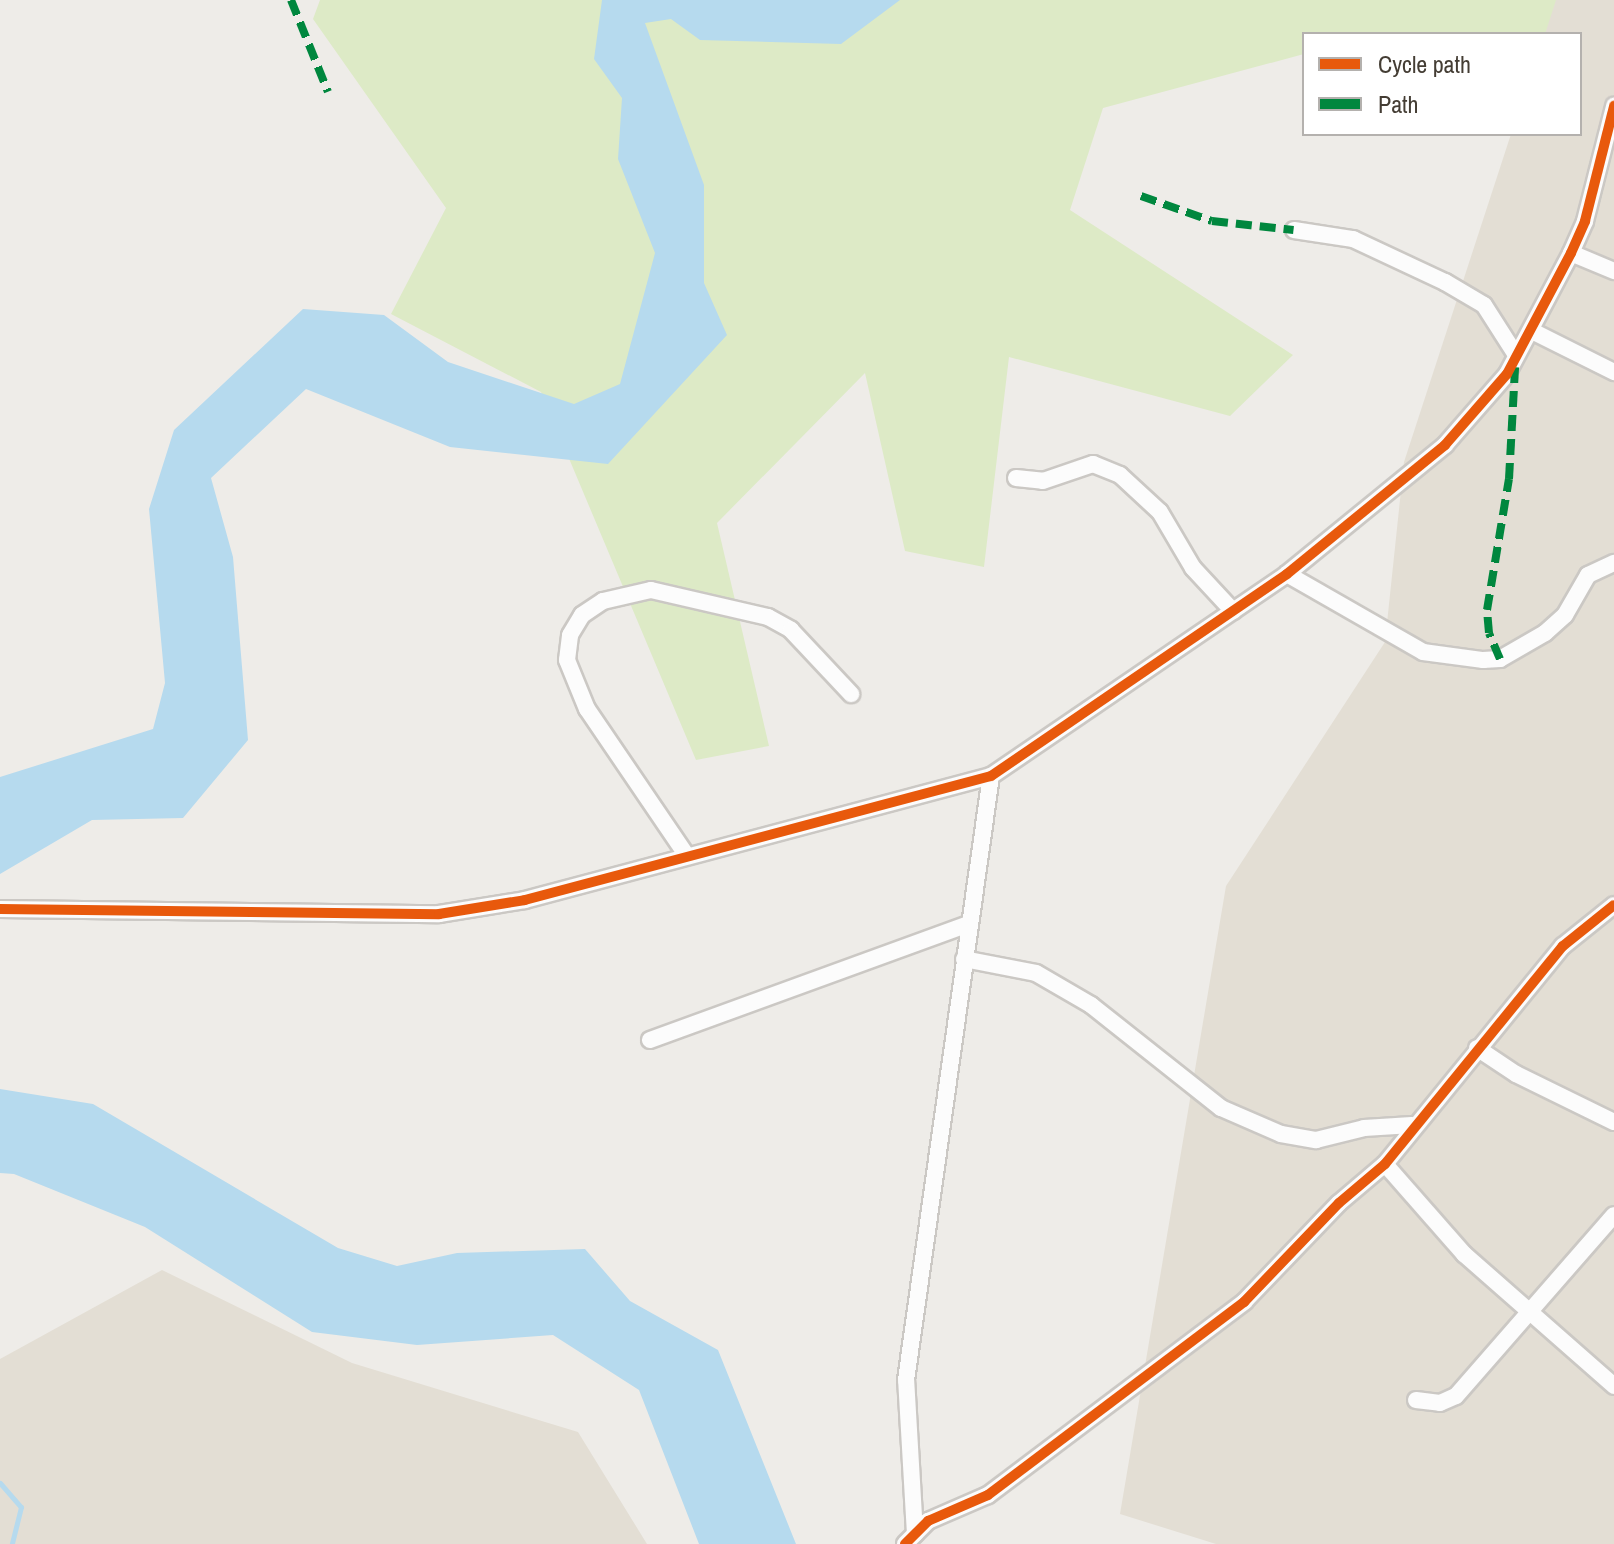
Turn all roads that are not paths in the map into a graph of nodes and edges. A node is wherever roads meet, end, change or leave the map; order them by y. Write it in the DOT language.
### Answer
graph roads {
  1 [pos="1614,106"];
  2 [pos="1294,230"];
  3 [pos="1571,253"];
  4 [pos="1614,271"];
  5 [pos="1532,331"];
  6 [pos="1516,355"];
  7 [pos="1614,372"];
  8 [pos="1016,478"];
  9 [pos="1614,563"];
  10 [pos="1287,574"];
  11 [pos="1233,611"];
  12 [pos="851,694"];
  13 [pos="991,776"];
  14 [pos="687,856"];
  15 [pos="1614,905"];
  16 [pos="0,909"];
  17 [pos="969,924"];
  18 [pos="964,959"];
  19 [pos="650,1040"];
  20 [pos="1477,1048"];
  21 [pos="1614,1122"];
  22 [pos="1412,1125"];
  23 [pos="1385,1164"];
  24 [pos="1614,1215"];
  25 [pos="1531,1313"];
  26 [pos="1614,1386"];
  27 [pos="1416,1400"];
  28 [pos="910,1539"];
  1 -- 3 [label="street"];
  2 -- 6 [label="street"];
  3 -- 4 [label="street"];
  3 -- 5 [label="street"];
  5 -- 6 [label="street"];
  5 -- 7 [label="street"];
  6 -- 10 [label="street"];
  8 -- 11 [label="street"];
  9 -- 10 [label="street"];
  10 -- 11 [label="street"];
  11 -- 13 [label="street"];
  12 -- 14 [label="street"];
  13 -- 14 [label="street"];
  13 -- 17 [label="street"];
  14 -- 16 [label="street"];
  15 -- 20 [label="street"];
  17 -- 18 [label="street"];
  17 -- 19 [label="street"];
  18 -- 22 [label="street"];
  18 -- 28 [label="street"];
  20 -- 21 [label="street"];
  20 -- 22 [label="street"];
  22 -- 23 [label="street"];
  23 -- 25 [label="street"];
  23 -- 28 [label="street"];
  24 -- 25 [label="street"];
  25 -- 26 [label="street"];
  25 -- 27 [label="street"];
}
